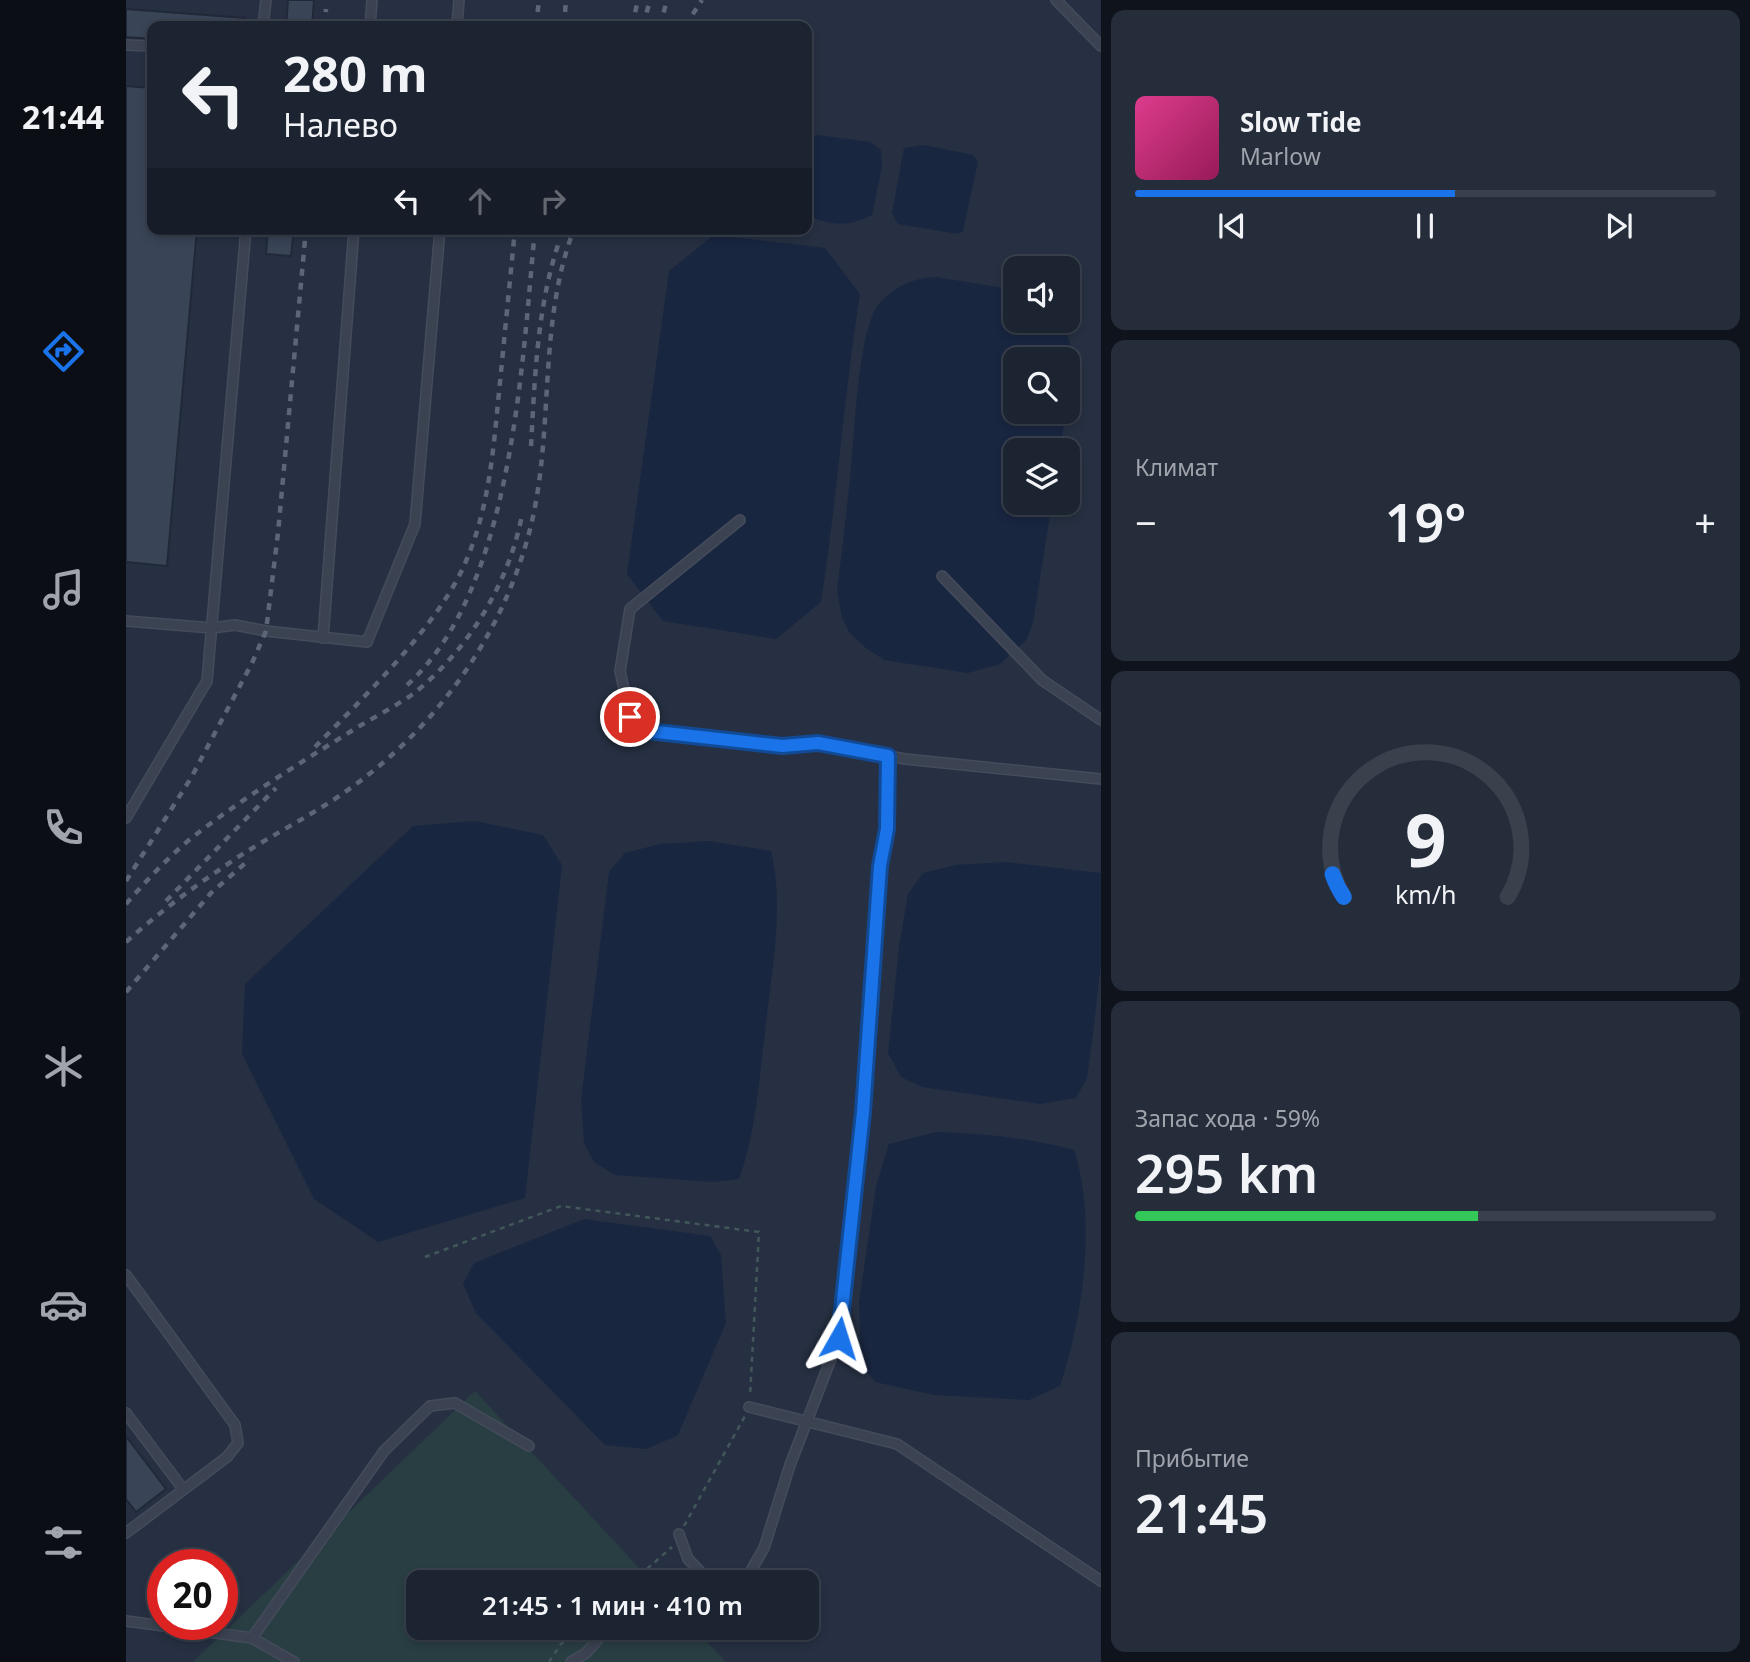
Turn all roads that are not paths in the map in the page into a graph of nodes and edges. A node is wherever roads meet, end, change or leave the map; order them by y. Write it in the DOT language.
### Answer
graph roads {
  1 [pos="266,0"];
  2 [pos="372,0"];
  3 [pos="459,0"];
  4 [pos="1056,0"];
  5 [pos="264,21"];
  6 [pos="370,21"];
  7 [pos="457,21"];
  8 [pos="126,45"];
  9 [pos="147,46"];
  10 [pos="1101,46"];
  11 [pos="245,235"];
  12 [pos="354,235"];
  13 [pos="439,235"];
  14 [pos="740,520"];
  15 [pos="942,576"];
  16 [pos="126,621"];
  17 [pos="212,628"];
  18 [pos="323,638"];
  19 [pos="1101,720"];
  20 [pos="888,756"];
  21 [pos="1101,779"];
  22 [pos="126,818"];
  23 [pos="126,1275"];
  24 [pos="750,1407"];
  25 [pos="126,1413"];
  26 [pos="808,1422"];
  27 [pos="528,1446"];
  28 [pos="183,1489"];
  29 [pos="126,1532"];
  30 [pos="679,1535"];
  31 [pos="698,1570"];
  32 [pos="751,1570"];
  33 [pos="1101,1581"];
  34 [pos="126,1621"];
  35 [pos="252,1639"];
  36 [pos="597,1640"];
  37 [pos="293,1662"];
  38 [pos="571,1662"];
  1 -- 5 [label="lane"];
  2 -- 6 [label="lane"];
  3 -- 7 [label="lane"];
  4 -- 10 [label="lane"];
  8 -- 9 [label="lane"];
  11 -- 17 [label="lane"];
  12 -- 18 [label="lane"];
  13 -- 18 [label="lane"];
  14 -- 20 [label="lane"];
  15 -- 19 [label="lane"];
  16 -- 17 [label="lane"];
  17 -- 18 [label="lane"];
  17 -- 22 [label="lane"];
  20 -- 21 [label="lane"];
  20 -- 26 [label="lane"];
  23 -- 28 [label="lane"];
  24 -- 26 [label="lane"];
  25 -- 28 [label="lane"];
  26 -- 32 [label="lane"];
  26 -- 33 [label="lane"];
  27 -- 35 [label="lane"];
  28 -- 29 [label="lane"];
  30 -- 31 [label="lane"];
  34 -- 35 [label="lane"];
  35 -- 37 [label="lane"];
  36 -- 38 [label="lane"];
}
